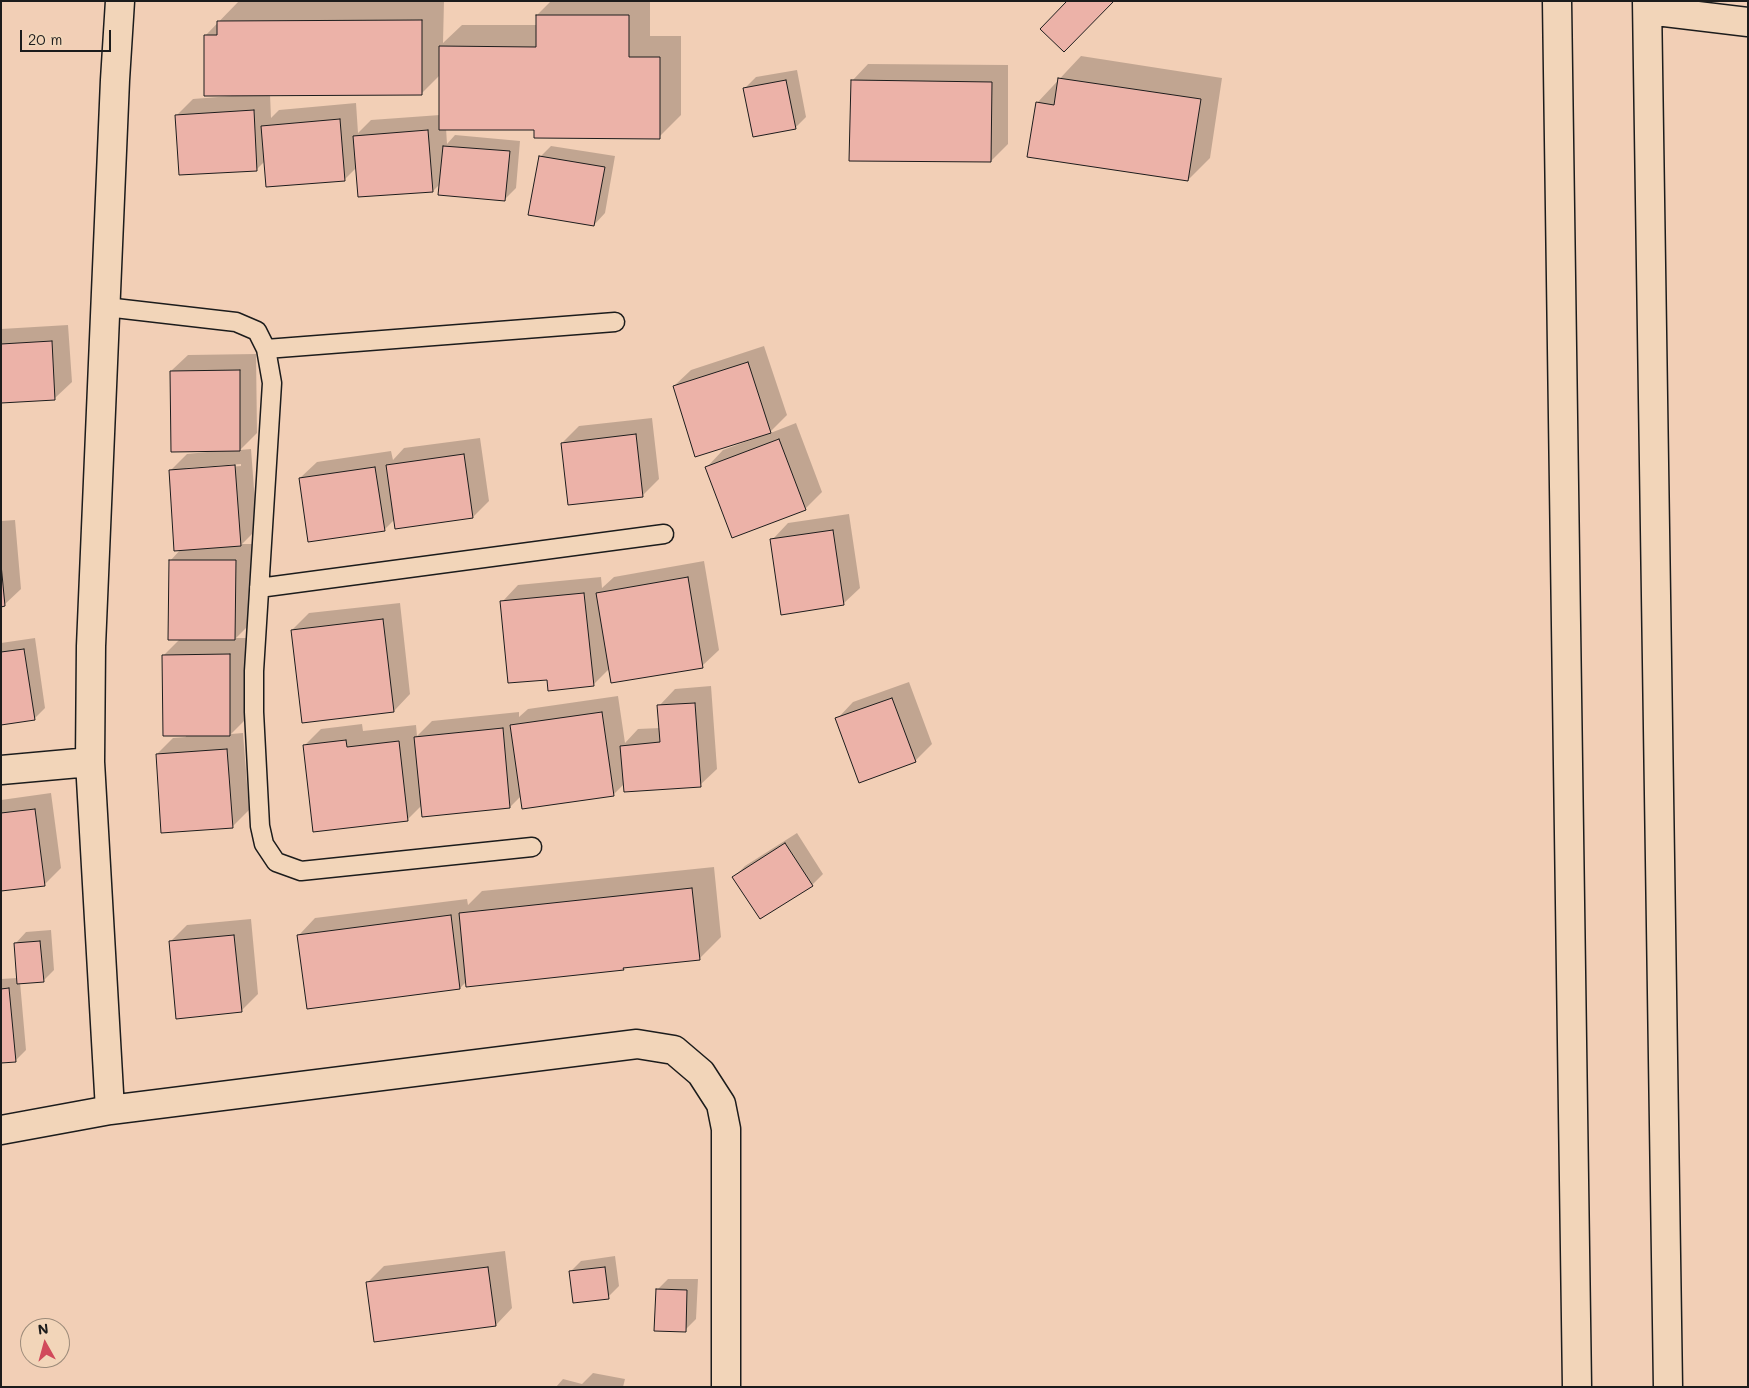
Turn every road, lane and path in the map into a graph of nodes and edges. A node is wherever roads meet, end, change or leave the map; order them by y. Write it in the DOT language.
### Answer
graph roads {
  1 [pos="120,1"];
  2 [pos="1557,1"];
  3 [pos="1647,6"];
  4 [pos="1748,22"];
  5 [pos="106,307"];
  6 [pos="615,322"];
  7 [pos="266,349"];
  8 [pos="664,534"];
  9 [pos="259,588"];
  10 [pos="90,762"];
  11 [pos="1,770"];
  12 [pos="532,847"];
  13 [pos="110,1110"];
  14 [pos="1,1130"];
  15 [pos="726,1387"];
  16 [pos="1577,1387"];
  17 [pos="1668,1387"];
  1 -- 5 [label="street"];
  2 -- 16 [label="street"];
  3 -- 4 [label="street"];
  3 -- 17 [label="street"];
  5 -- 7 [label="lane"];
  5 -- 10 [label="street"];
  6 -- 7 [label="lane"];
  7 -- 9 [label="lane"];
  8 -- 9 [label="lane"];
  9 -- 12 [label="lane"];
  10 -- 11 [label="street"];
  10 -- 13 [label="street"];
  13 -- 14 [label="street"];
  13 -- 15 [label="street"];
}
